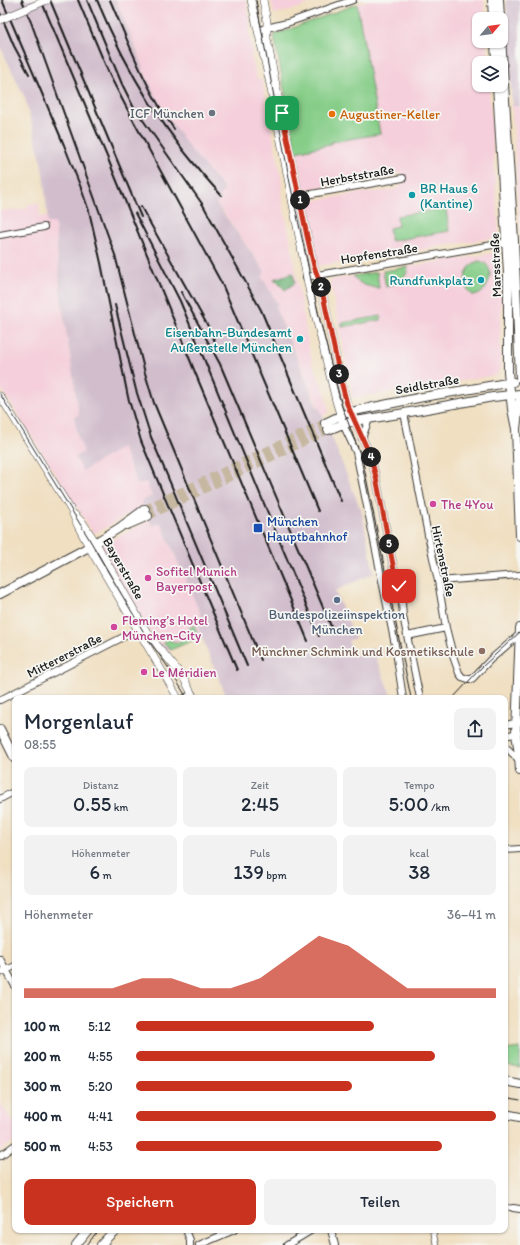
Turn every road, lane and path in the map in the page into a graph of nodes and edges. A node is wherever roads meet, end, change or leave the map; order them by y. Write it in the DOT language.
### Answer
graph roads {
  1 [pos="47,0"];
  2 [pos="252,0"];
  3 [pos="263,0"];
  4 [pos="353,0"];
  5 [pos="492,0"];
  6 [pos="499,0"];
  7 [pos="493,12"];
  8 [pos="500,12"];
  9 [pos="0,20"];
  10 [pos="267,28"];
  11 [pos="258,30"];
  12 [pos="501,48"];
  13 [pos="499,92"];
  14 [pos="502,100"];
  15 [pos="403,178"];
  16 [pos="299,196"];
  17 [pos="291,198"];
  18 [pos="44,226"];
  19 [pos="0,235"];
  20 [pos="510,242"];
  21 [pos="317,275"];
  22 [pos="306,277"];
  23 [pos="518,308"];
  24 [pos="520,378"];
  25 [pos="520,381"];
  26 [pos="508,382"];
  27 [pos="510,394"];
  28 [pos="520,394"];
  29 [pos="0,396"];
  30 [pos="350,412"];
  31 [pos="404,413"];
  32 [pos="340,415"];
  33 [pos="369,419"];
  34 [pos="355,421"];
  35 [pos="343,424"];
  36 [pos="516,429"];
  37 [pos="362,438"];
  38 [pos="147,513"];
  39 [pos="520,536"];
  40 [pos="92,545"];
  41 [pos="520,575"];
  42 [pos="438,581"];
  43 [pos="0,594"];
  44 [pos="446,628"];
  45 [pos="137,630"];
  46 [pos="520,632"];
  47 [pos="407,636"];
  48 [pos="176,695"];
  49 [pos="192,695"];
  50 [pos="403,695"];
  51 [pos="419,695"];
  52 [pos="0,700"];
  53 [pos="518,723"];
  54 [pos="508,725"];
  55 [pos="0,729"];
  56 [pos="518,733"];
  57 [pos="508,735"];
  58 [pos="508,748"];
  59 [pos="12,752"];
  60 [pos="520,757"];
  61 [pos="520,771"];
  62 [pos="12,793"];
  63 [pos="0,799"];
  64 [pos="520,849"];
  65 [pos="508,850"];
  66 [pos="0,959"];
  67 [pos="12,967"];
  68 [pos="6,970"];
  69 [pos="0,973"];
  70 [pos="12,981"];
  71 [pos="508,1082"];
  72 [pos="520,1084"];
  73 [pos="508,1115"];
  74 [pos="519,1118"];
  75 [pos="12,1147"];
  76 [pos="0,1156"];
  77 [pos="508,1207"];
  78 [pos="513,1208"];
  79 [pos="520,1209"];
  80 [pos="86,1233"];
  81 [pos="112,1233"];
  82 [pos="187,1233"];
  83 [pos="227,1233"];
  84 [pos="307,1233"];
  85 [pos="332,1233"];
  86 [pos="434,1233"];
  87 [pos="190,1243"];
  88 [pos="76,1245"];
  89 [pos="101,1245"];
  90 [pos="195,1245"];
  91 [pos="199,1245"];
  92 [pos="286,1245"];
  93 [pos="335,1245"];
  94 [pos="436,1245"];
  1 -- 9 [label="street, bridge"];
  2 -- 11 [label="street"];
  3 -- 10 [label="street"];
  4 -- 10 [label="street"];
  5 -- 7 [label="main road"];
  6 -- 8 [label="main road"];
  10 -- 11 [label="street"];
  10 -- 16 [label="street"];
  11 -- 17 [label="street"];
  12 -- 14 [label="main road, Marsstraße"];
  13 -- 14 [label="main road, Marsstraße"];
  14 -- 20 [label="main road, Marsstraße"];
  15 -- 16 [label="street, Herbststraße"];
  16 -- 17 [label="street, Herbststraße"];
  16 -- 21 [label="street"];
  17 -- 22 [label="street"];
  18 -- 19 [label="street"];
  20 -- 21 [label="street, Hopfenstraße"];
  20 -- 23 [label="main road, Marsstraße"];
  20 -- 26 [label="main road, Marsstraße"];
  21 -- 22 [label="street, Hopfenstraße"];
  21 -- 30 [label="street"];
  22 -- 32 [label="street"];
  23 -- 24 [label="main road, Marsstraße"];
  25 -- 26 [label="main road, Seidlstraße"];
  26 -- 27 [label="main road, Marsstraße"];
  26 -- 30 [label="main road, Seidlstraße"];
  27 -- 28 [label="main road, Seidlstraße"];
  27 -- 31 [label="main road, Seidlstraße"];
  27 -- 36 [label="main road, Marsstraße"];
  28 -- 36 [label="main road, Marsstraße"];
  29 -- 40 [label="street, Bayerstraße"];
  30 -- 32 [label="main road, Seidlstraße"];
  30 -- 34 [label="street"];
  31 -- 33 [label="main road, Seidlstraße"];
  31 -- 42 [label="street, Hirtenstraße"];
  32 -- 35 [label="street"];
  32 -- 35 [label="main road, Seidlstraße"];
  33 -- 34 [label="main road, Seidlstraße"];
  33 -- 37 [label="street"];
  34 -- 35 [label="main road, Seidlstraße"];
  34 -- 37 [label="street"];
  35 -- 50 [label="street"];
  36 -- 39 [label="main road, Marsstraße"];
  37 -- 47 [label="street"];
  38 -- 40 [label="main road"];
  40 -- 43 [label="main road"];
  40 -- 45 [label="street, Bayerstraße"];
  40 -- 49 [label="street, Bayerstraße"];
  41 -- 42 [label="street"];
  42 -- 44 [label="street, Hirtenstraße"];
  44 -- 46 [label="street, Hirtenstraße"];
  44 -- 47 [label="street"];
  45 -- 48 [label="street, Bayerstraße"];
  45 -- 52 [label="street, Mittererstraße"];
  46 -- 53 [label="main road"];
  47 -- 51 [label="street"];
  53 -- 54 [label="street"];
  53 -- 56 [label="main road"];
  55 -- 59 [label="main road"];
  56 -- 57 [label="street"];
  56 -- 60 [label="main road"];
  58 -- 60 [label="street"];
  60 -- 61 [label="main road"];
  62 -- 63 [label="street"];
  64 -- 65 [label="street"];
  66 -- 68 [label="street"];
  67 -- 68 [label="street"];
  68 -- 69 [label="street"];
  68 -- 70 [label="street"];
  71 -- 72 [label="main road"];
  73 -- 74 [label="main road"];
  75 -- 76 [label="street"];
  77 -- 78 [label="street"];
  78 -- 79 [label="street"];
  80 -- 88 [label="main road"];
  81 -- 89 [label="main road"];
  82 -- 87 [label="street"];
  83 -- 91 [label="street"];
  84 -- 92 [label="street"];
  85 -- 93 [label="street"];
  86 -- 94 [label="street"];
  87 -- 90 [label="street"];
}
